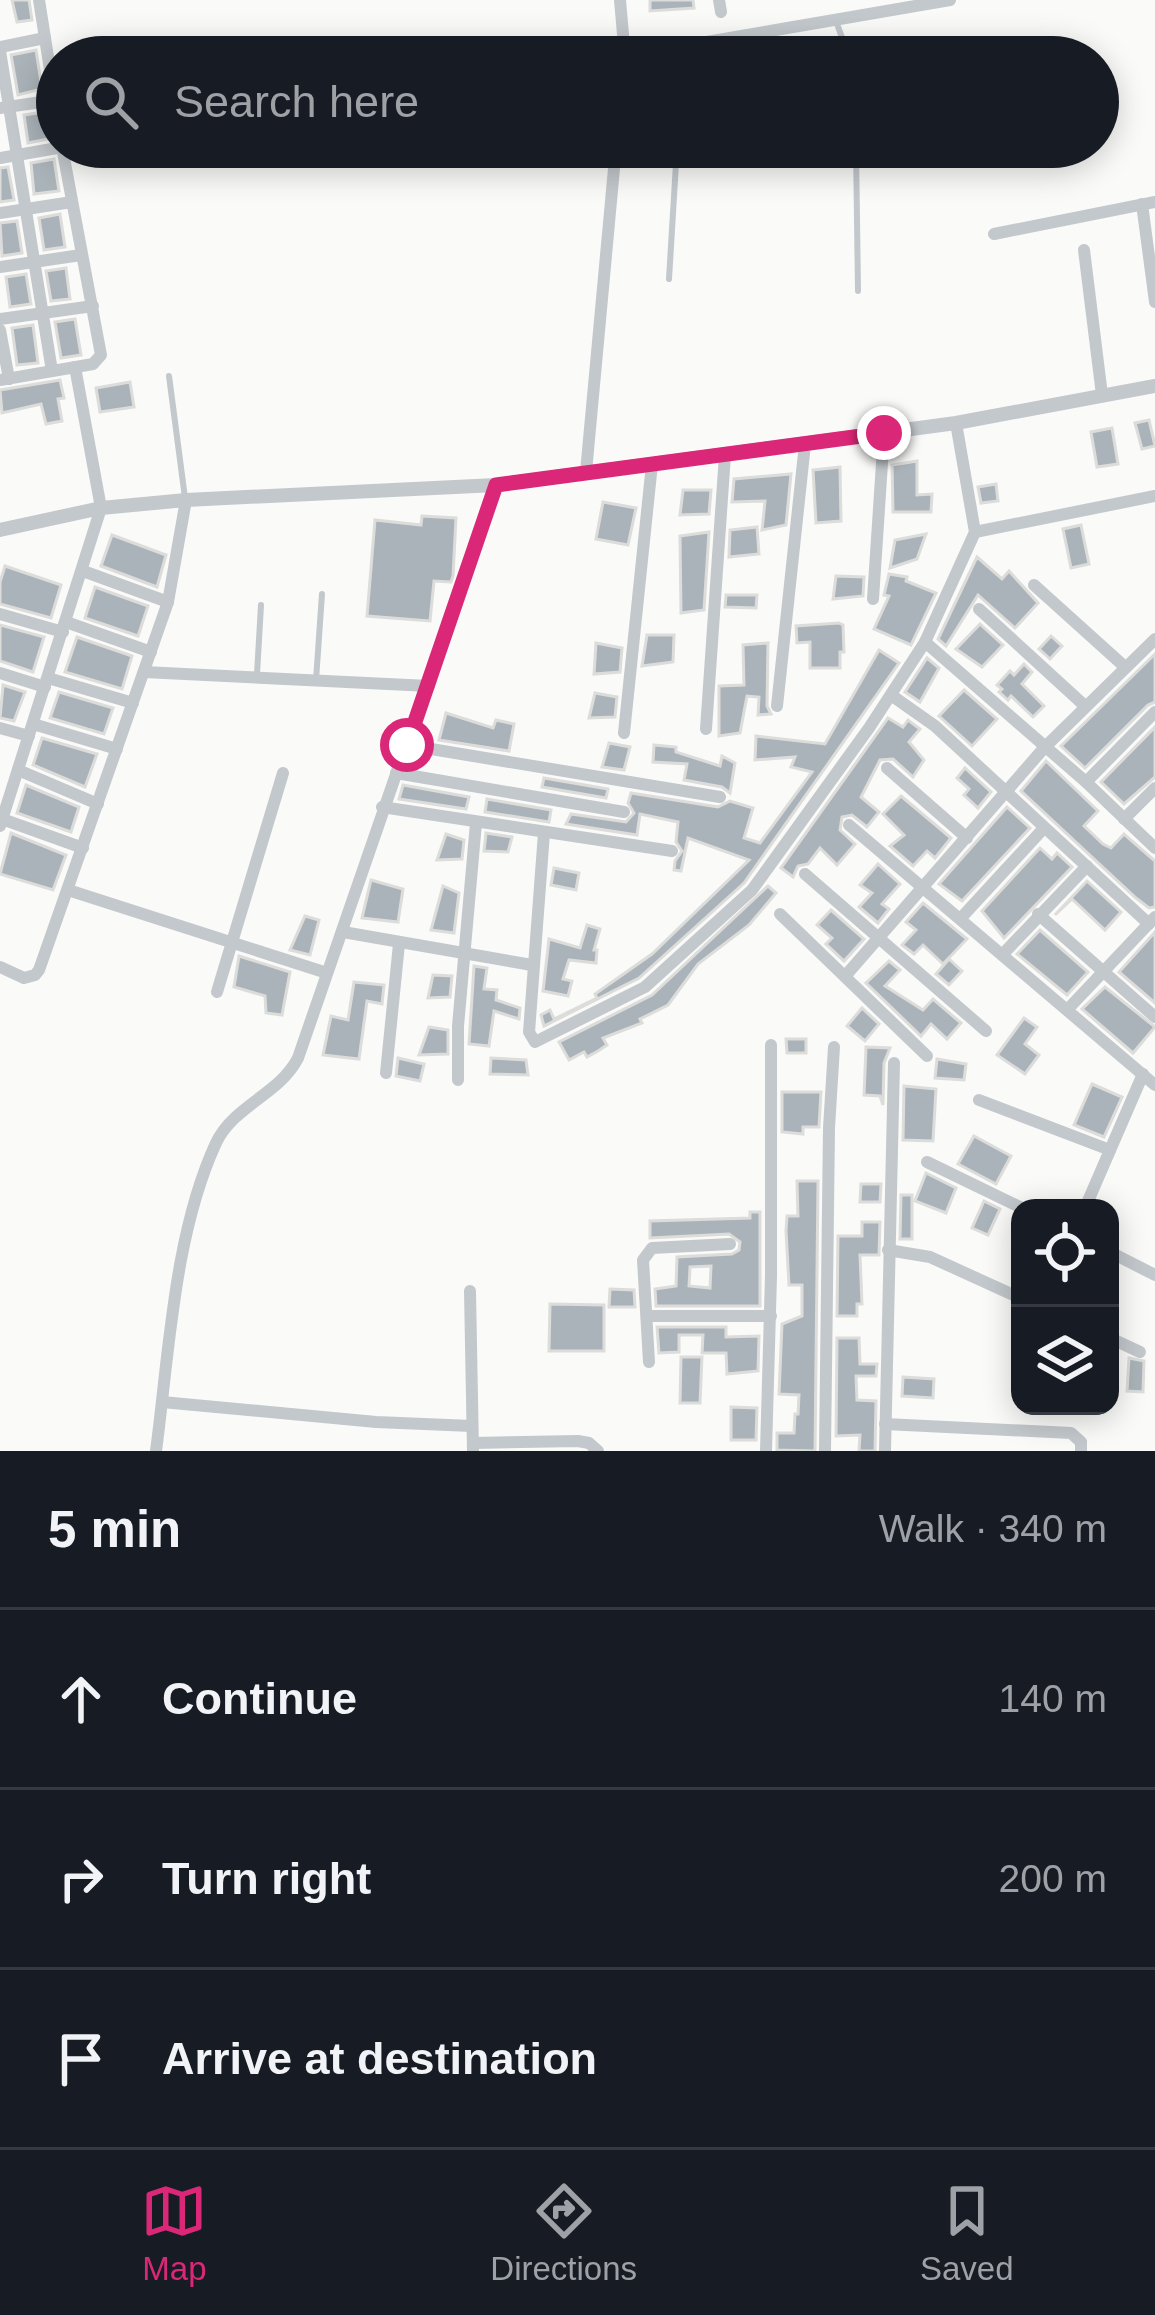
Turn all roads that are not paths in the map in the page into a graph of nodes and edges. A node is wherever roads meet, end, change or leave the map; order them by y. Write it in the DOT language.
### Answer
graph roads {
  1 [pos="39,0"];
  2 [pos="620,0"];
  3 [pos="833,0"];
  4 [pos="950,0"];
  5 [pos="836,19"];
  6 [pos="45,36"];
  7 [pos="623,36"];
  8 [pos="752,36"];
  9 [pos="842,36"];
  10 [pos="36,40"];
  11 [pos="0,49"];
  12 [pos="5,107"];
  13 [pos="36,107"];
  14 [pos="36,151"];
  15 [pos="19,154"];
  16 [pos="0,158"];
  17 [pos="66,168"];
  18 [pos="614,168"];
  19 [pos="676,168"];
  20 [pos="856,168"];
  21 [pos="72,202"];
  22 [pos="1149,203"];
  23 [pos="27,208"];
  24 [pos="0,213"];
  25 [pos="994,234"];
  26 [pos="1084,250"];
  27 [pos="81,255"];
  28 [pos="34,261"];
  29 [pos="0,267"];
  30 [pos="669,279"];
  31 [pos="858,291"];
  32 [pos="1155,302"];
  33 [pos="93,306"];
  34 [pos="42,313"];
  35 [pos="0,319"];
  36 [pos="0,330"];
  37 [pos="75,367"];
  38 [pos="52,371"];
  39 [pos="170,376"];
  40 [pos="4,379"];
  41 [pos="1155,386"];
  42 [pos="1102,395"];
  43 [pos="956,423"];
  44 [pos="884,433"];
  45 [pos="805,444"];
  46 [pos="725,455"];
  47 [pos="652,464"];
  48 [pos="586,472"];
  49 [pos="496,485"];
  50 [pos="1155,496"];
  51 [pos="186,500"];
  52 [pos="100,508"];
  53 [pos="0,530"];
  54 [pos="975,532"];
  55 [pos="82,571"];
  56 [pos="1034,585"];
  57 [pos="322,594"];
  58 [pos="873,599"];
  59 [pos="168,602"];
  60 [pos="261,605"];
  61 [pos="979,609"];
  62 [pos="0,614"];
  63 [pos="64,627"];
  64 [pos="1155,638"];
  65 [pos="925,642"];
  66 [pos="151,652"];
  67 [pos="1125,668"];
  68 [pos="144,672"];
  69 [pos="0,673"];
  70 [pos="256,678"];
  71 [pos="316,680"];
  72 [pos="46,682"];
  73 [pos="428,686"];
  74 [pos="891,695"];
  75 [pos="133,703"];
  76 [pos="777,706"];
  77 [pos="1085,706"];
  78 [pos="1155,712"];
  79 [pos="0,728"];
  80 [pos="706,729"];
  81 [pos="31,730"];
  82 [pos="624,733"];
  83 [pos="407,745"];
  84 [pos="1044,748"];
  85 [pos="117,749"];
  86 [pos="887,768"];
  87 [pos="18,770"];
  88 [pos="283,772"];
  89 [pos="396,773"];
  90 [pos="1086,782"];
  91 [pos="1155,788"];
  92 [pos="1005,791"];
  93 [pos="720,796"];
  94 [pos="98,804"];
  95 [pos="382,807"];
  96 [pos="625,812"];
  97 [pos="1124,818"];
  98 [pos="1,822"];
  99 [pos="476,823"];
  100 [pos="849,825"];
  101 [pos="1044,828"];
  102 [pos="544,833"];
  103 [pos="967,838"];
  104 [pos="83,848"];
  105 [pos="1155,848"];
  106 [pos="672,851"];
  107 [pos="1087,866"];
  108 [pos="805,874"];
  109 [pos="923,888"];
  110 [pos="68,890"];
  111 [pos="780,914"];
  112 [pos="1038,914"];
  113 [pos="961,918"];
  114 [pos="1152,921"];
  115 [pos="343,932"];
  116 [pos="880,938"];
  117 [pos="233,943"];
  118 [pos="399,944"];
  119 [pos="464,954"];
  120 [pos="1003,954"];
  121 [pos="532,964"];
  122 [pos="0,967"];
  123 [pos="1104,971"];
  124 [pos="327,973"];
  125 [pos="847,974"];
  126 [pos="217,992"];
  127 [pos="1152,1009"];
  128 [pos="1067,1010"];
  129 [pos="986,1030"];
  130 [pos="771,1045"];
  131 [pos="834,1047"];
  132 [pos="927,1056"];
  133 [pos="894,1063"];
  134 [pos="386,1072"];
  135 [pos="458,1080"];
  136 [pos="1152,1082"];
  137 [pos="980,1100"];
  138 [pos="1110,1150"];
  139 [pos="927,1162"];
  140 [pos="1089,1199"];
  141 [pos="1011,1203"];
  142 [pos="730,1244"];
  143 [pos="888,1250"];
  144 [pos="1119,1257"];
  145 [pos="1155,1275"];
  146 [pos="470,1291"];
  147 [pos="1011,1294"];
  148 [pos="649,1316"];
  149 [pos="771,1316"];
  150 [pos="1119,1342"];
  151 [pos="1139,1352"];
  152 [pos="649,1362"];
  153 [pos="162,1402"];
  154 [pos="885,1424"];
  155 [pos="472,1426"];
  156 [pos="473,1447"];
  157 [pos="156,1451"];
  158 [pos="598,1451"];
  159 [pos="766,1451"];
  160 [pos="825,1451"];
  161 [pos="885,1451"];
  162 [pos="1081,1451"];
  1 -- 6 [label="street"];
  2 -- 7 [label="street"];
  3 -- 5 [label="street"];
  4 -- 5 [label="street"];
  5 -- 8 [label="street"];
  5 -- 9 [label="lane"];
  10 -- 11 [label="street"];
  11 -- 12 [label="street"];
  12 -- 13 [label="street"];
  12 -- 15 [label="street"];
  14 -- 15 [label="street"];
  15 -- 16 [label="street"];
  15 -- 23 [label="street"];
  17 -- 21 [label="street"];
  18 -- 48 [label="street"];
  19 -- 30 [label="lane"];
  20 -- 31 [label="lane"];
  21 -- 23 [label="street"];
  21 -- 27 [label="street"];
  22 -- 25 [label="street"];
  22 -- 32 [label="street"];
  23 -- 24 [label="street"];
  23 -- 28 [label="street"];
  26 -- 42 [label="street"];
  27 -- 28 [label="street"];
  27 -- 33 [label="street"];
  28 -- 29 [label="street"];
  28 -- 34 [label="street"];
  33 -- 34 [label="street"];
  33 -- 37 [label="street"];
  34 -- 35 [label="street"];
  34 -- 38 [label="street"];
  36 -- 40 [label="street"];
  37 -- 38 [label="street"];
  37 -- 52 [label="street"];
  38 -- 40 [label="street"];
  39 -- 51 [label="lane"];
  41 -- 42 [label="street"];
  42 -- 43 [label="street"];
  43 -- 44 [label="street"];
  43 -- 54 [label="street"];
  44 -- 45 [label="street"];
  44 -- 58 [label="street"];
  45 -- 46 [label="street"];
  45 -- 76 [label="street"];
  46 -- 47 [label="street"];
  46 -- 80 [label="street"];
  47 -- 48 [label="street"];
  47 -- 82 [label="street"];
  48 -- 49 [label="street"];
  49 -- 51 [label="street"];
  49 -- 73 [label="street"];
  50 -- 54 [label="street"];
  51 -- 52 [label="street"];
  51 -- 59 [label="street"];
  52 -- 53 [label="street"];
  52 -- 55 [label="street"];
  54 -- 65 [label="street"];
  55 -- 59 [label="street"];
  55 -- 63 [label="street"];
  56 -- 67 [label="street"];
  57 -- 71 [label="lane"];
  59 -- 66 [label="street"];
  60 -- 70 [label="lane"];
  61 -- 77 [label="street"];
  62 -- 63 [label="street"];
  63 -- 66 [label="street"];
  63 -- 72 [label="street"];
  64 -- 67 [label="street"];
  65 -- 74 [label="street"];
  65 -- 84 [label="street"];
  66 -- 68 [label="street"];
  67 -- 77 [label="street"];
  68 -- 70 [label="street"];
  68 -- 75 [label="street"];
  69 -- 72 [label="street"];
  70 -- 71 [label="street"];
  71 -- 73 [label="street"];
  72 -- 75 [label="street"];
  72 -- 81 [label="street"];
  73 -- 83 [label="street"];
  74 -- 92 [label="street"];
  74 -- 121 [label="street"];
  75 -- 85 [label="street"];
  77 -- 84 [label="street"];
  78 -- 90 [label="street"];
  79 -- 81 [label="street"];
  81 -- 85 [label="street"];
  81 -- 87 [label="street"];
  83 -- 89 [label="street"];
  83 -- 93 [label="street"];
  84 -- 90 [label="street"];
  84 -- 92 [label="street"];
  85 -- 94 [label="street"];
  86 -- 103 [label="street"];
  87 -- 94 [label="street"];
  87 -- 98 [label="street"];
  88 -- 117 [label="street"];
  89 -- 95 [label="street"];
  89 -- 96 [label="street"];
  90 -- 97 [label="street"];
  91 -- 97 [label="street"];
  92 -- 101 [label="street"];
  92 -- 103 [label="street"];
  94 -- 104 [label="street"];
  95 -- 99 [label="street"];
  95 -- 115 [label="street"];
  97 -- 105 [label="street"];
  98 -- 104 [label="street"];
  99 -- 102 [label="street"];
  99 -- 119 [label="street"];
  100 -- 109 [label="street"];
  101 -- 107 [label="street"];
  101 -- 113 [label="street"];
  102 -- 106 [label="street"];
  102 -- 121 [label="street"];
  103 -- 109 [label="street"];
  104 -- 110 [label="street"];
  107 -- 112 [label="street"];
  107 -- 114 [label="street"];
  108 -- 116 [label="street"];
  109 -- 113 [label="street"];
  109 -- 116 [label="street"];
  110 -- 117 [label="street"];
  110 -- 122 [label="street"];
  111 -- 125 [label="street"];
  112 -- 120 [label="street"];
  112 -- 123 [label="street"];
  113 -- 120 [label="street"];
  114 -- 123 [label="street"];
  115 -- 118 [label="street"];
  115 -- 124 [label="street"];
  116 -- 125 [label="street"];
  116 -- 129 [label="street"];
  117 -- 124 [label="street"];
  117 -- 126 [label="street"];
  118 -- 119 [label="street"];
  118 -- 134 [label="street"];
  119 -- 121 [label="street"];
  119 -- 135 [label="street"];
  120 -- 128 [label="street"];
  123 -- 127 [label="street"];
  123 -- 128 [label="street"];
  124 -- 153 [label="street"];
  125 -- 132 [label="street"];
  128 -- 136 [label="street"];
  130 -- 149 [label="street"];
  131 -- 160 [label="street"];
  133 -- 143 [label="street"];
  136 -- 138 [label="street"];
  137 -- 138 [label="street"];
  138 -- 140 [label="street"];
  139 -- 141 [label="street"];
  142 -- 148 [label="street"];
  143 -- 147 [label="street"];
  143 -- 154 [label="street"];
  144 -- 145 [label="street"];
  146 -- 155 [label="street"];
  148 -- 149 [label="street"];
  148 -- 152 [label="street"];
  149 -- 159 [label="street"];
  150 -- 151 [label="street"];
  153 -- 155 [label="street"];
  153 -- 157 [label="street"];
  154 -- 161 [label="street"];
  154 -- 162 [label="street"];
  155 -- 156 [label="street"];
  156 -- 158 [label="street"];
}
